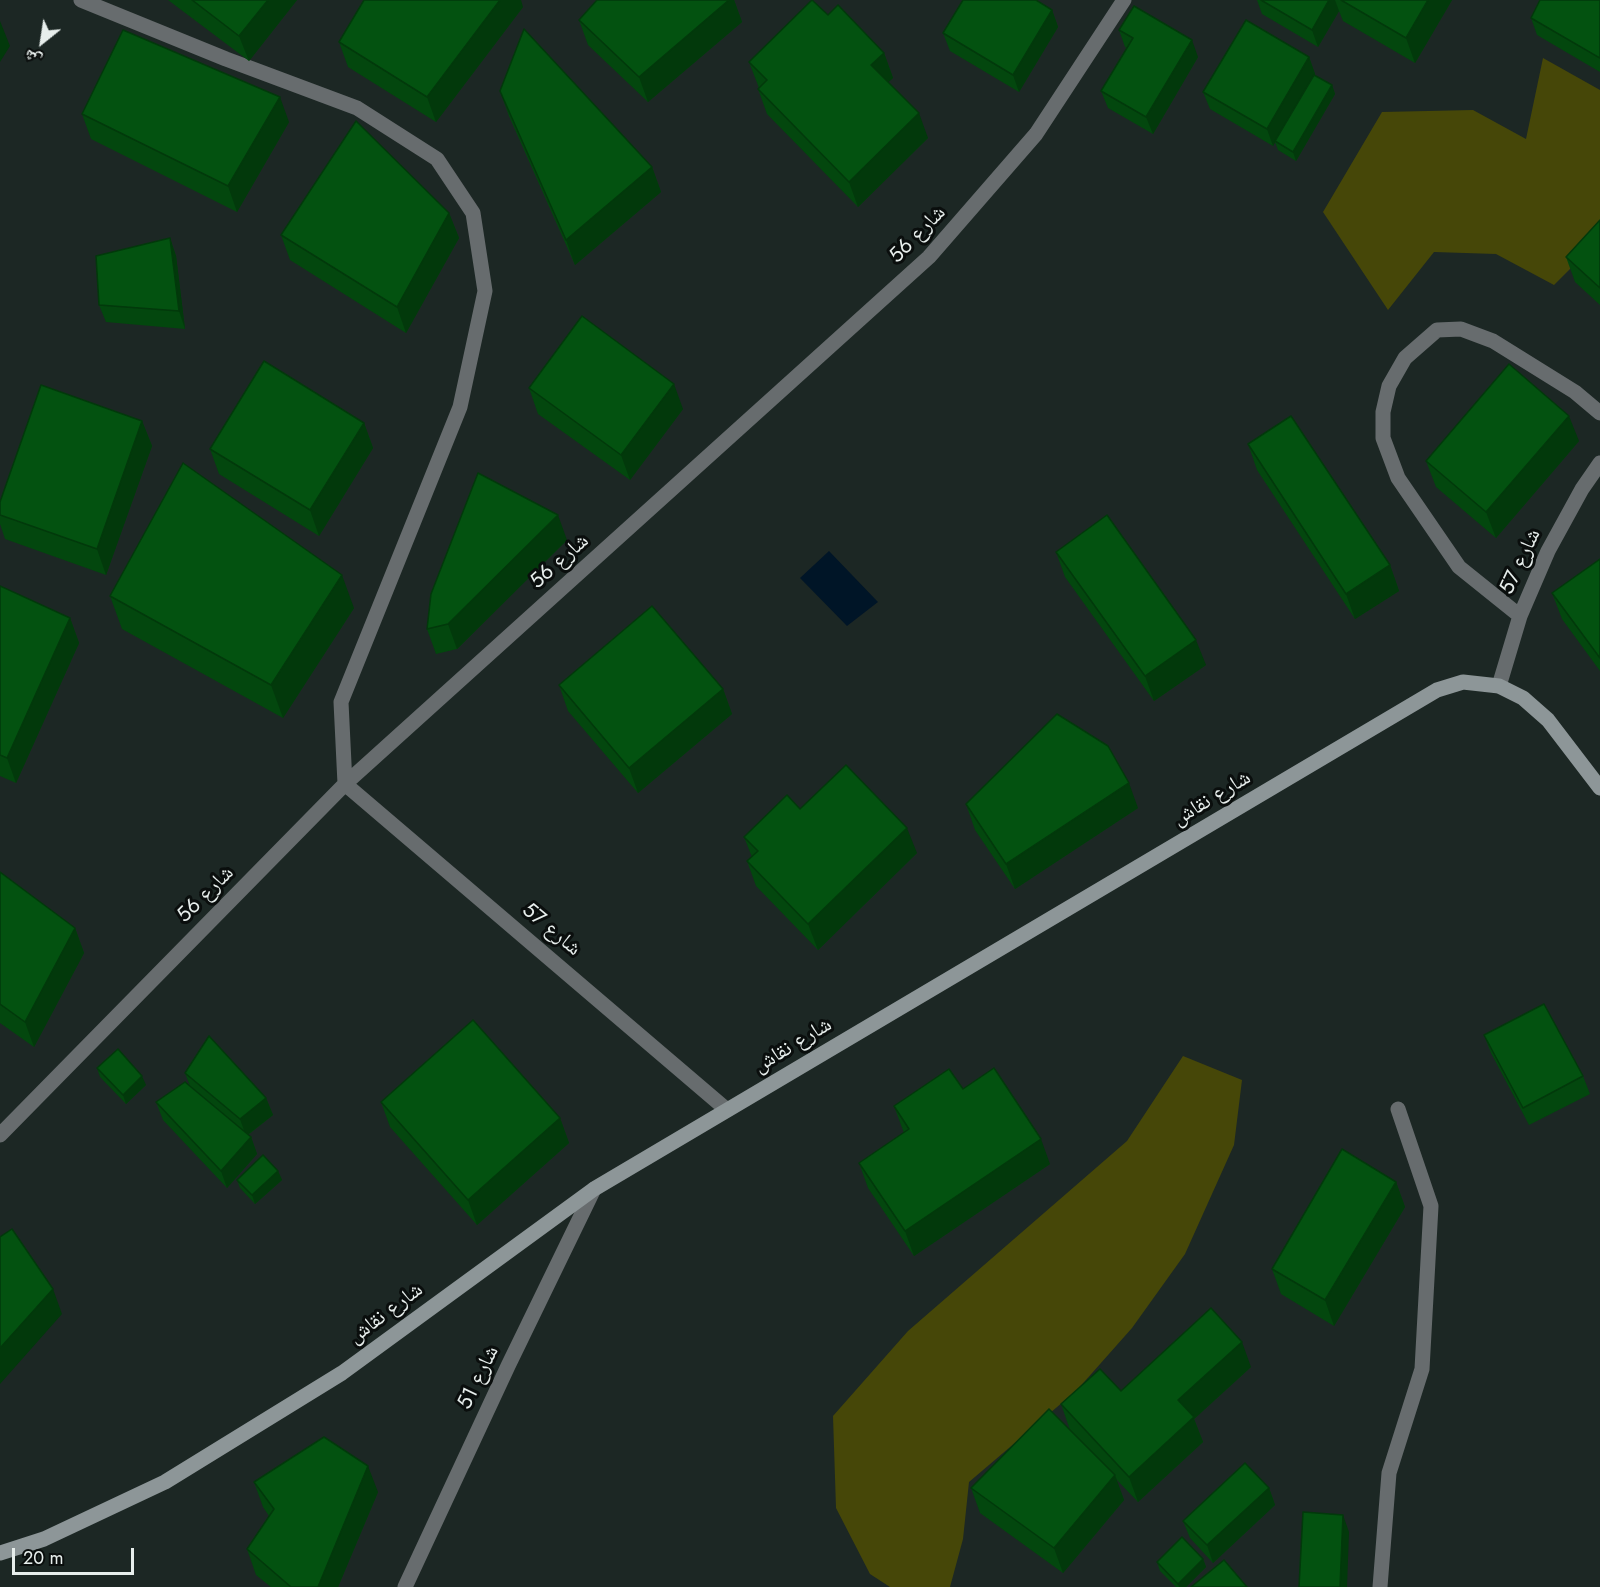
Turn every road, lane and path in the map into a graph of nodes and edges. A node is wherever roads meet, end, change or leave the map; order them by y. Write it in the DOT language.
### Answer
graph roads {
  1 [pos="81,0"];
  2 [pos="1124,0"];
  3 [pos="1600,413"];
  4 [pos="1600,463"];
  5 [pos="1520,616"];
  6 [pos="1499,686"];
  7 [pos="345,784"];
  8 [pos="1600,788"];
  9 [pos="1398,1109"];
  10 [pos="727,1110"];
  11 [pos="0,1135"];
  12 [pos="594,1189"];
  13 [pos="0,1553"];
  14 [pos="405,1587"];
  15 [pos="1380,1587"];
  1 -- 7 [label="street"];
  2 -- 7 [label="street, شارع 56"];
  3 -- 5 [label="street"];
  4 -- 5 [label="street, شارع 57"];
  5 -- 6 [label="street, شارع 57"];
  6 -- 8 [label="street, شارع نقاش"];
  6 -- 10 [label="street, شارع نقاش"];
  7 -- 10 [label="street, شارع 57"];
  7 -- 11 [label="street, شارع 56"];
  9 -- 15 [label="street"];
  10 -- 12 [label="street, شارع نقاش"];
  12 -- 13 [label="street, شارع نقاش"];
  12 -- 14 [label="street, شارع 51"];
}
